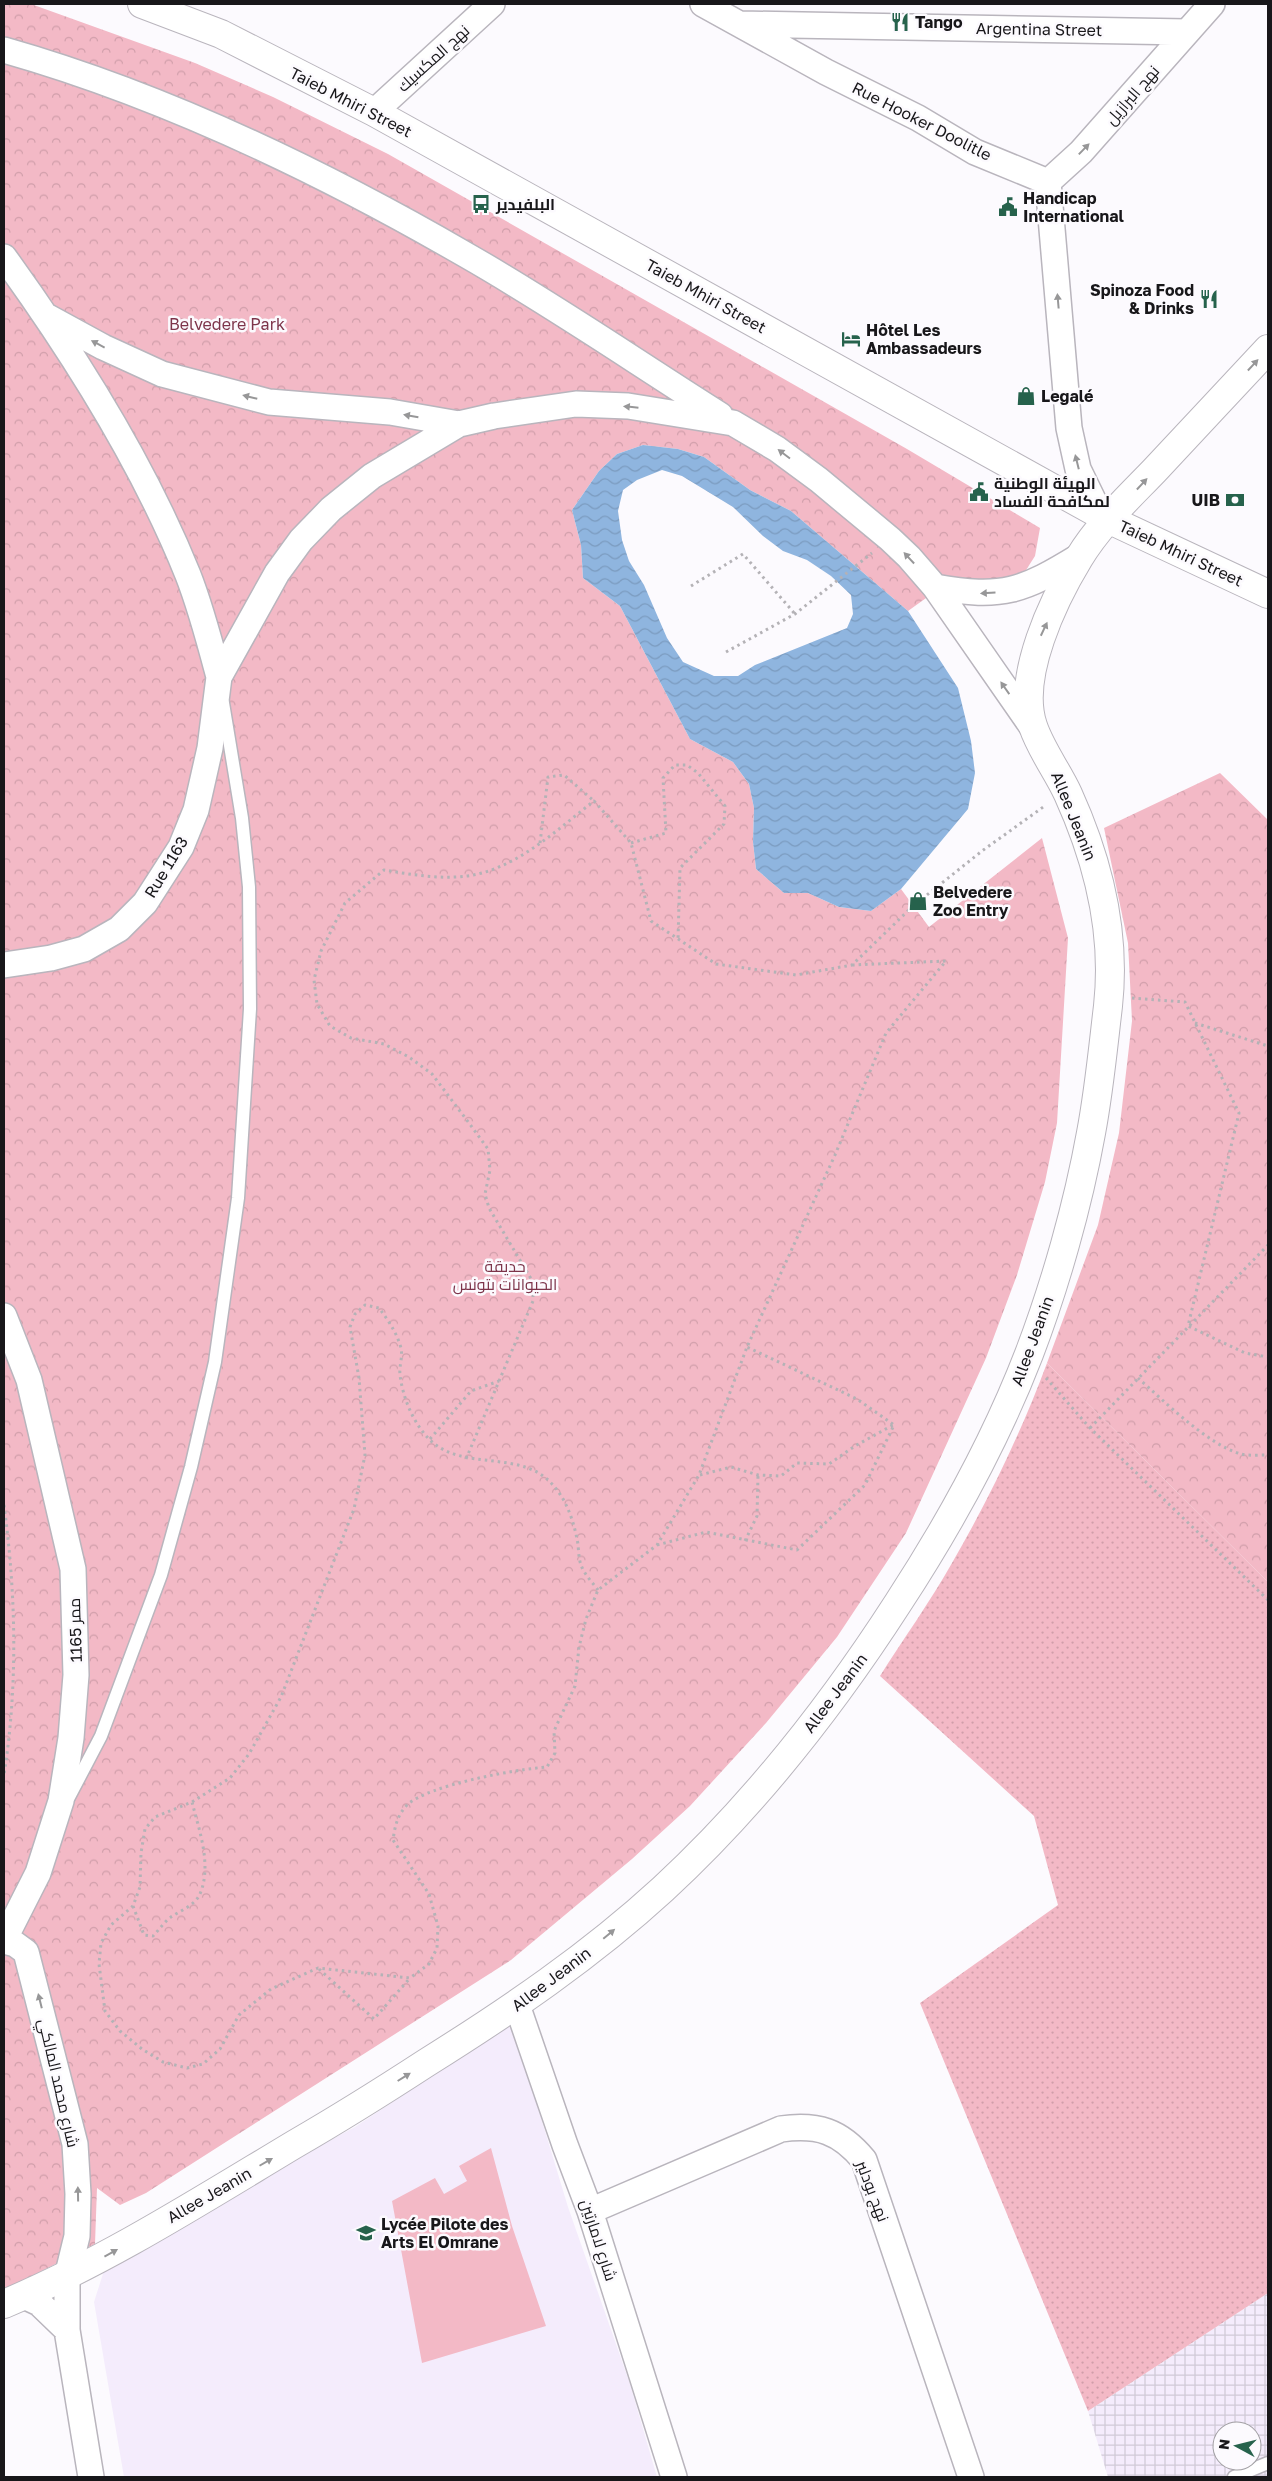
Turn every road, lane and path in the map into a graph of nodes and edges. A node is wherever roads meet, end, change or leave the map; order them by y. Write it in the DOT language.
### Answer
graph roads {
  1 [pos="142,4"];
  2 [pos="492,4"];
  3 [pos="703,4"];
  4 [pos="1212,4"];
  5 [pos="741,24"];
  6 [pos="1187,32"];
  7 [pos="4,50"];
  8 [pos="374,112"];
  9 [pos="1048,182"];
  10 [pos="4,258"];
  11 [pos="47,317"];
  12 [pos="1268,349"];
  13 [pos="733,423"];
  14 [pos="459,424"];
  15 [pos="1108,519"];
  16 [pos="1080,556"];
  17 [pos="860,561"];
  18 [pos="691,586"];
  19 [pos="936,587"];
  20 [pos="1268,594"];
  21 [pos="795,614"];
  22 [pos="726,652"];
  23 [pos="219,677"];
  24 [pos="1033,728"];
  25 [pos="1066,790"];
  26 [pos="594,801"];
  27 [pos="540,843"];
  28 [pos="631,843"];
  29 [pos="678,940"];
  30 [pos="4,965"];
  31 [pos="852,965"];
  32 [pos="1109,996"];
  33 [pos="1195,1023"];
  34 [pos="1268,1046"];
  35 [pos="1268,1245"];
  36 [pos="4,1316"];
  37 [pos="1188,1326"];
  38 [pos="748,1347"];
  39 [pos="1028,1357"];
  40 [pos="1268,1357"];
  41 [pos="1138,1378"];
  42 [pos="500,1381"];
  43 [pos="894,1425"];
  44 [pos="1090,1428"];
  45 [pos="430,1440"];
  46 [pos="1268,1456"];
  47 [pos="466,1459"];
  48 [pos="699,1475"];
  49 [pos="758,1475"];
  50 [pos="4,1506"];
  51 [pos="745,1541"];
  52 [pos="656,1545"];
  53 [pos="598,1590"];
  54 [pos="1268,1600"];
  55 [pos="4,1775"];
  56 [pos="192,1802"];
  57 [pos="51,1832"];
  58 [pos="132,1906"];
  59 [pos="4,1941"];
  60 [pos="318,1968"];
  61 [pos="410,1978"];
  62 [pos="517,2005"];
  63 [pos="590,2210"];
  64 [pos="67,2277"];
  65 [pos="14,2300"];
  66 [pos="67,2330"];
  67 [pos="1268,2463"];
  68 [pos="91,2477"];
  69 [pos="674,2477"];
  70 [pos="970,2477"];
  71 [pos="1234,2477"];
  1 -- 8 [label="street, Taieb Mhiri Street"];
  2 -- 8 [label="street, نهج المكسيك"];
  3 -- 5 [label="street, Rue Hooker Doolitle"];
  4 -- 6 [label="street, نهج البرازيل"];
  5 -- 6 [label="street, Argentina Street"];
  5 -- 9 [label="street, Rue Hooker Doolitle"];
  9 -- 6 [label="street, نهج البرازيل, one-way"];
  7 -- 13 [label="street"];
  8 -- 15 [label="street, Taieb Mhiri Street"];
  15 -- 9 [label="street, one-way"];
  10 -- 11 [label="street"];
  14 -- 11 [label="street, one-way"];
  11 -- 23 [label="street"];
  15 -- 12 [label="street, one-way"];
  13 -- 14 [label="street, one-way"];
  19 -- 13 [label="street, one-way"];
  14 -- 23 [label="street"];
  15 -- 16 [label="street"];
  15 -- 20 [label="street, Taieb Mhiri Street"];
  16 -- 19 [label="street, one-way"];
  24 -- 16 [label="street, one-way"];
  17 -- 21 [label="path"];
  18 -- 21 [label="path"];
  24 -- 19 [label="street, one-way"];
  21 -- 22 [label="path"];
  23 -- 30 [label="street, Rue 1163"];
  23 -- 57 [label="lane"];
  24 -- 25 [label="street, Allee Jeanin"];
  25 -- 31 [label="path"];
  25 -- 32 [label="street, Allee Jeanin"];
  26 -- 27 [label="path"];
  26 -- 27 [label="path"];
  26 -- 28 [label="path"];
  27 -- 42 [label="path"];
  28 -- 29 [label="path"];
  28 -- 29 [label="path"];
  29 -- 31 [label="path"];
  31 -- 38 [label="path"];
  32 -- 33 [label="path"];
  32 -- 39 [label="street, Allee Jeanin"];
  33 -- 34 [label="path"];
  33 -- 37 [label="path"];
  35 -- 37 [label="path"];
  36 -- 57 [label="street, ممر 1165"];
  37 -- 40 [label="path"];
  37 -- 41 [label="path"];
  38 -- 43 [label="path"];
  38 -- 48 [label="path"];
  39 -- 44 [label="path"];
  62 -- 39 [label="street, Allee Jeanin, one-way"];
  41 -- 44 [label="path"];
  41 -- 46 [label="path"];
  42 -- 45 [label="path"];
  42 -- 47 [label="path"];
  43 -- 49 [label="path"];
  43 -- 51 [label="path"];
  44 -- 54 [label="path"];
  45 -- 47 [label="path"];
  45 -- 56 [label="path"];
  47 -- 53 [label="path"];
  48 -- 49 [label="path"];
  48 -- 52 [label="path"];
  49 -- 51 [label="path"];
  50 -- 55 [label="path"];
  51 -- 52 [label="path"];
  52 -- 53 [label="path"];
  53 -- 61 [label="path"];
  56 -- 58 [label="path"];
  56 -- 58 [label="path"];
  57 -- 59 [label="street, ممر 1165"];
  58 -- 60 [label="path"];
  64 -- 59 [label="street, شارع محمد المالكي, one-way"];
  60 -- 61 [label="path"];
  60 -- 61 [label="path"];
  62 -- 63 [label="street, شارع لامارتين"];
  64 -- 62 [label="street, Allee Jeanin, one-way"];
  63 -- 69 [label="street, شارع لامارتين"];
  63 -- 70 [label="street, نهج بودلير"];
  64 -- 65 [label="street, Allee Jeanin"];
  64 -- 66 [label="street, شارع محمد المالكي"];
  65 -- 66 [label="street"];
  66 -- 68 [label="street, شارع محمد المالكي"];
  67 -- 71 [label="lane"];
}
